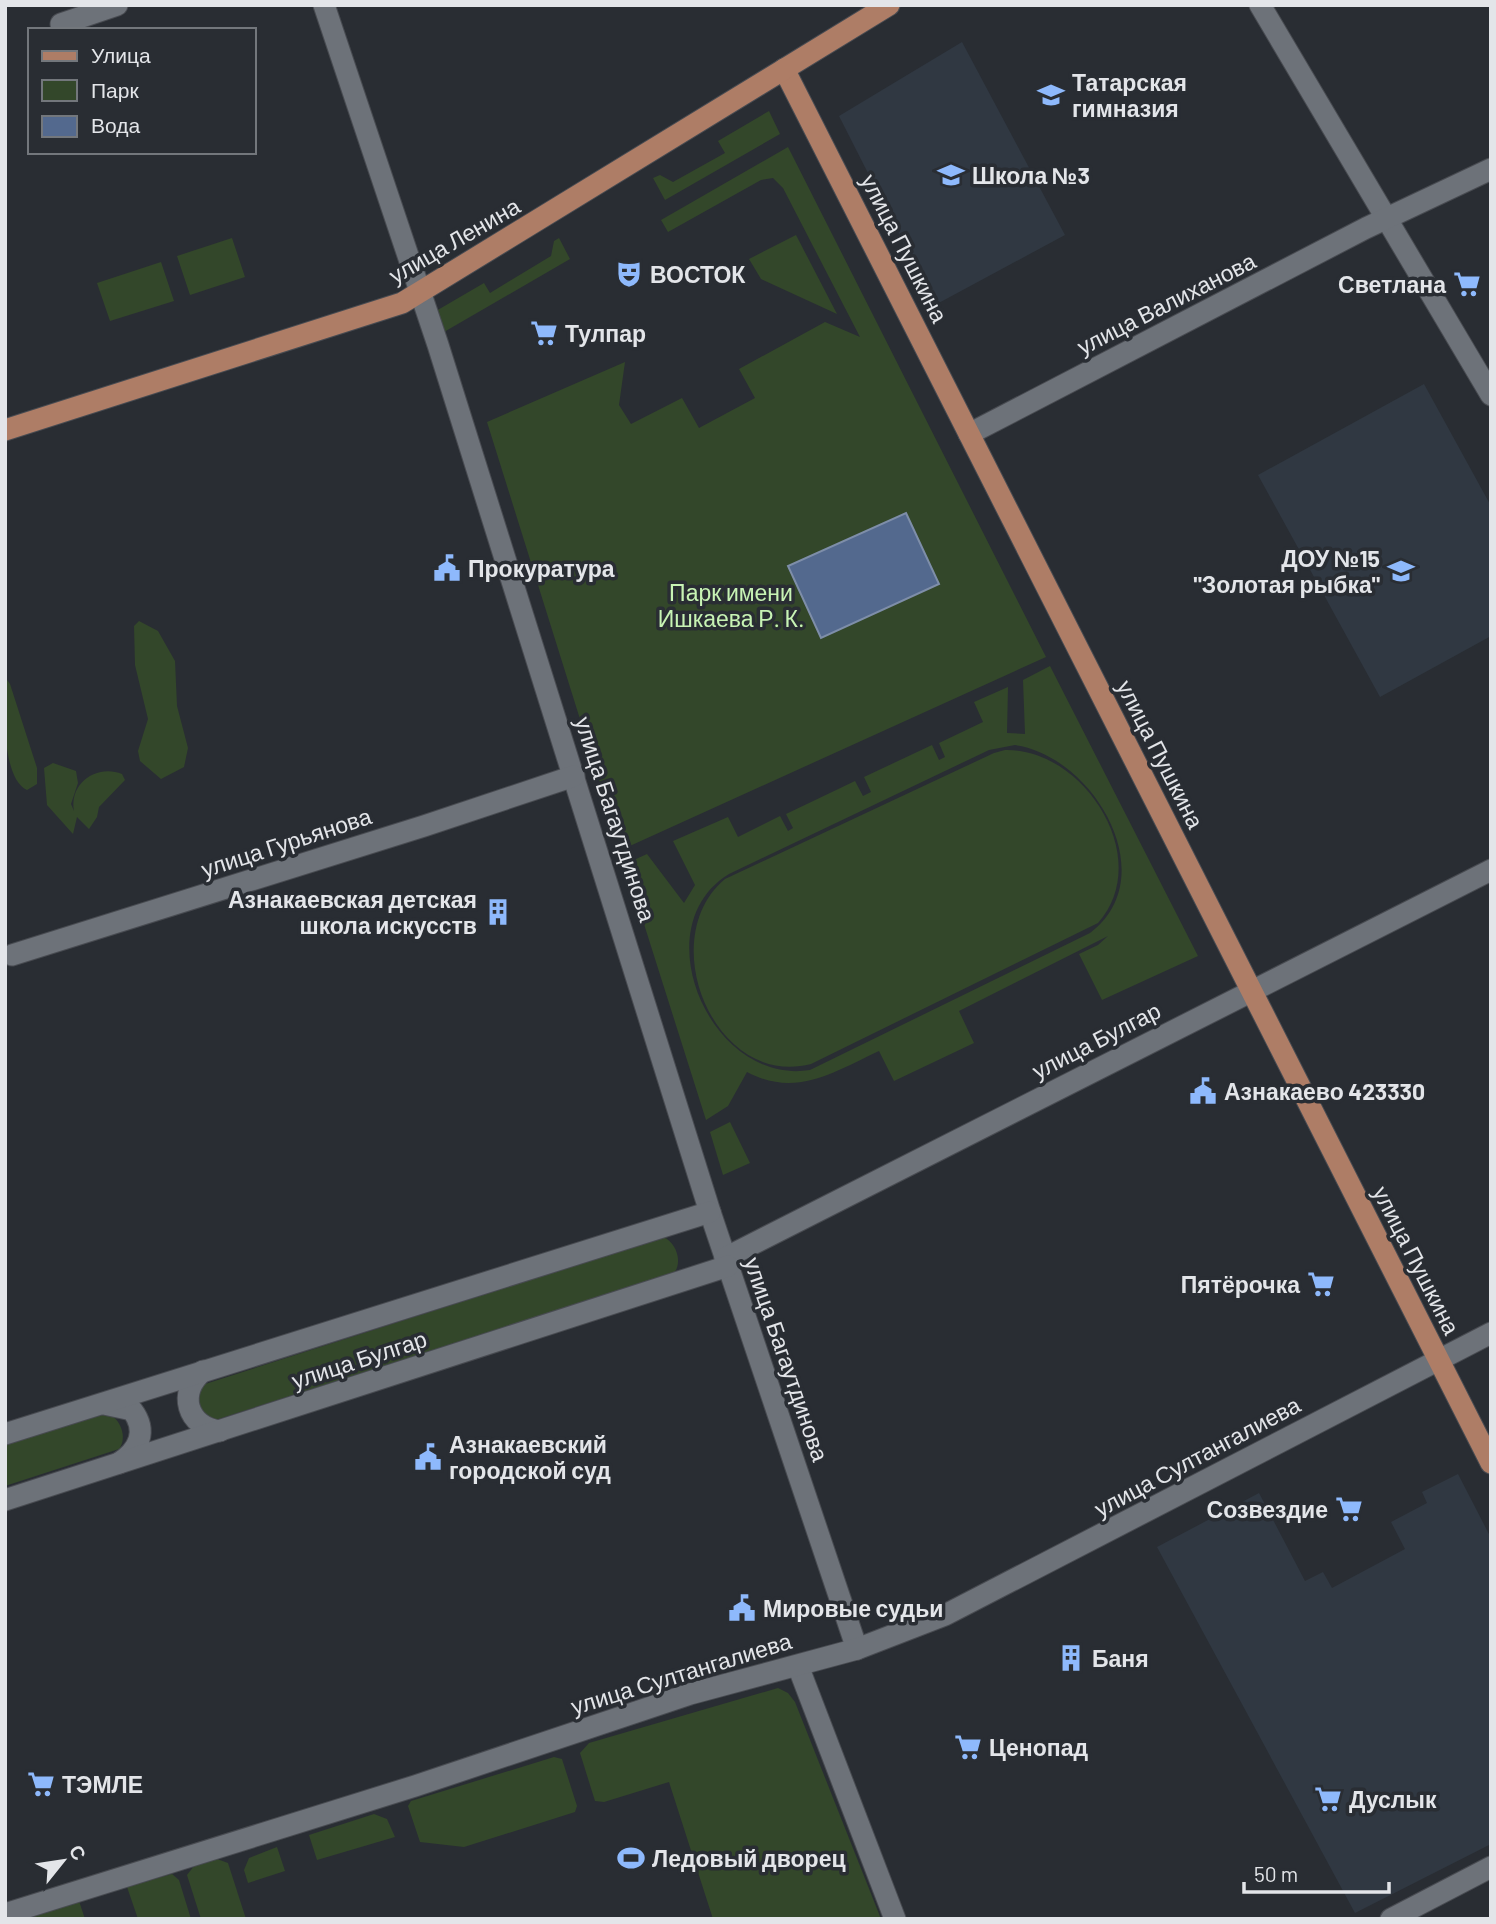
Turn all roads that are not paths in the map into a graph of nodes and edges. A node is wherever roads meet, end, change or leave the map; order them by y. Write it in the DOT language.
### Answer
graph roads {
  1 [pos="117,5"];
  2 [pos="324,5"];
  3 [pos="889,5"];
  4 [pos="1260,5"];
  5 [pos="61,24"];
  6 [pos="784,69"];
  7 [pos="1491,169"];
  8 [pos="1387,219"];
  9 [pos="421,293"];
  10 [pos="1490,394"];
  11 [pos="5,430"];
  12 [pos="970,434"];
  13 [pos="574,776"];
  14 [pos="1491,870"];
  15 [pos="12,955"];
  16 [pos="1252,991"];
  17 [pos="710,1212"];
  18 [pos="726,1262"];
  19 [pos="1491,1333"];
  20 [pos="1438,1358"];
  21 [pos="203,1371"];
  22 [pos="98,1404"];
  23 [pos="220,1431"];
  24 [pos="5,1434"];
  25 [pos="1491,1463"];
  26 [pos="117,1464"];
  27 [pos="5,1500"];
  28 [pos="857,1649"];
  29 [pos="798,1666"];
  30 [pos="1491,1867"];
  31 [pos="5,1914"];
  32 [pos="895,1919"];
  33 [pos="1391,1919"];
  1 -- 5 [label="street"];
  2 -- 9 [label="street, улица Багаутдинова"];
  3 -- 6 [label="main road, улица Ленина"];
  4 -- 8 [label="street"];
  6 -- 9 [label="main road, улица Ленина"];
  6 -- 12 [label="main road, улица Пушкина"];
  7 -- 8 [label="street, улица Валиханова"];
  8 -- 10 [label="street"];
  8 -- 12 [label="street, улица Валиханова"];
  9 -- 11 [label="main road, улица Ленина"];
  9 -- 13 [label="street, улица Багаутдинова"];
  12 -- 16 [label="main road, улица Пушкина"];
  13 -- 15 [label="street, улица Гурьянова"];
  13 -- 17 [label="street, улица Багаутдинова"];
  14 -- 16 [label="street, улица Булгар"];
  16 -- 18 [label="street, улица Булгар"];
  16 -- 20 [label="main road, улица Пушкина"];
  17 -- 18 [label="street, улица Багаутдинова"];
  17 -- 21 [label="street, улица Булгар"];
  18 -- 23 [label="street, улица Булгар"];
  18 -- 28 [label="street, улица Багаутдинова"];
  19 -- 20 [label="street, улица Султангалиева"];
  20 -- 25 [label="main road, улица Пушкина"];
  20 -- 28 [label="street, улица Султангалиева"];
  21 -- 22 [label="street, улица Булгар"];
  21 -- 23 [label="street"];
  22 -- 24 [label="street, улица Булгар"];
  22 -- 26 [label="street"];
  23 -- 26 [label="street, улица Булгар"];
  26 -- 27 [label="street, улица Булгар"];
  28 -- 29 [label="street, улица Султангалиева"];
  29 -- 31 [label="street, улица Султангалиева"];
  29 -- 32 [label="street"];
  30 -- 33 [label="street"];
}
